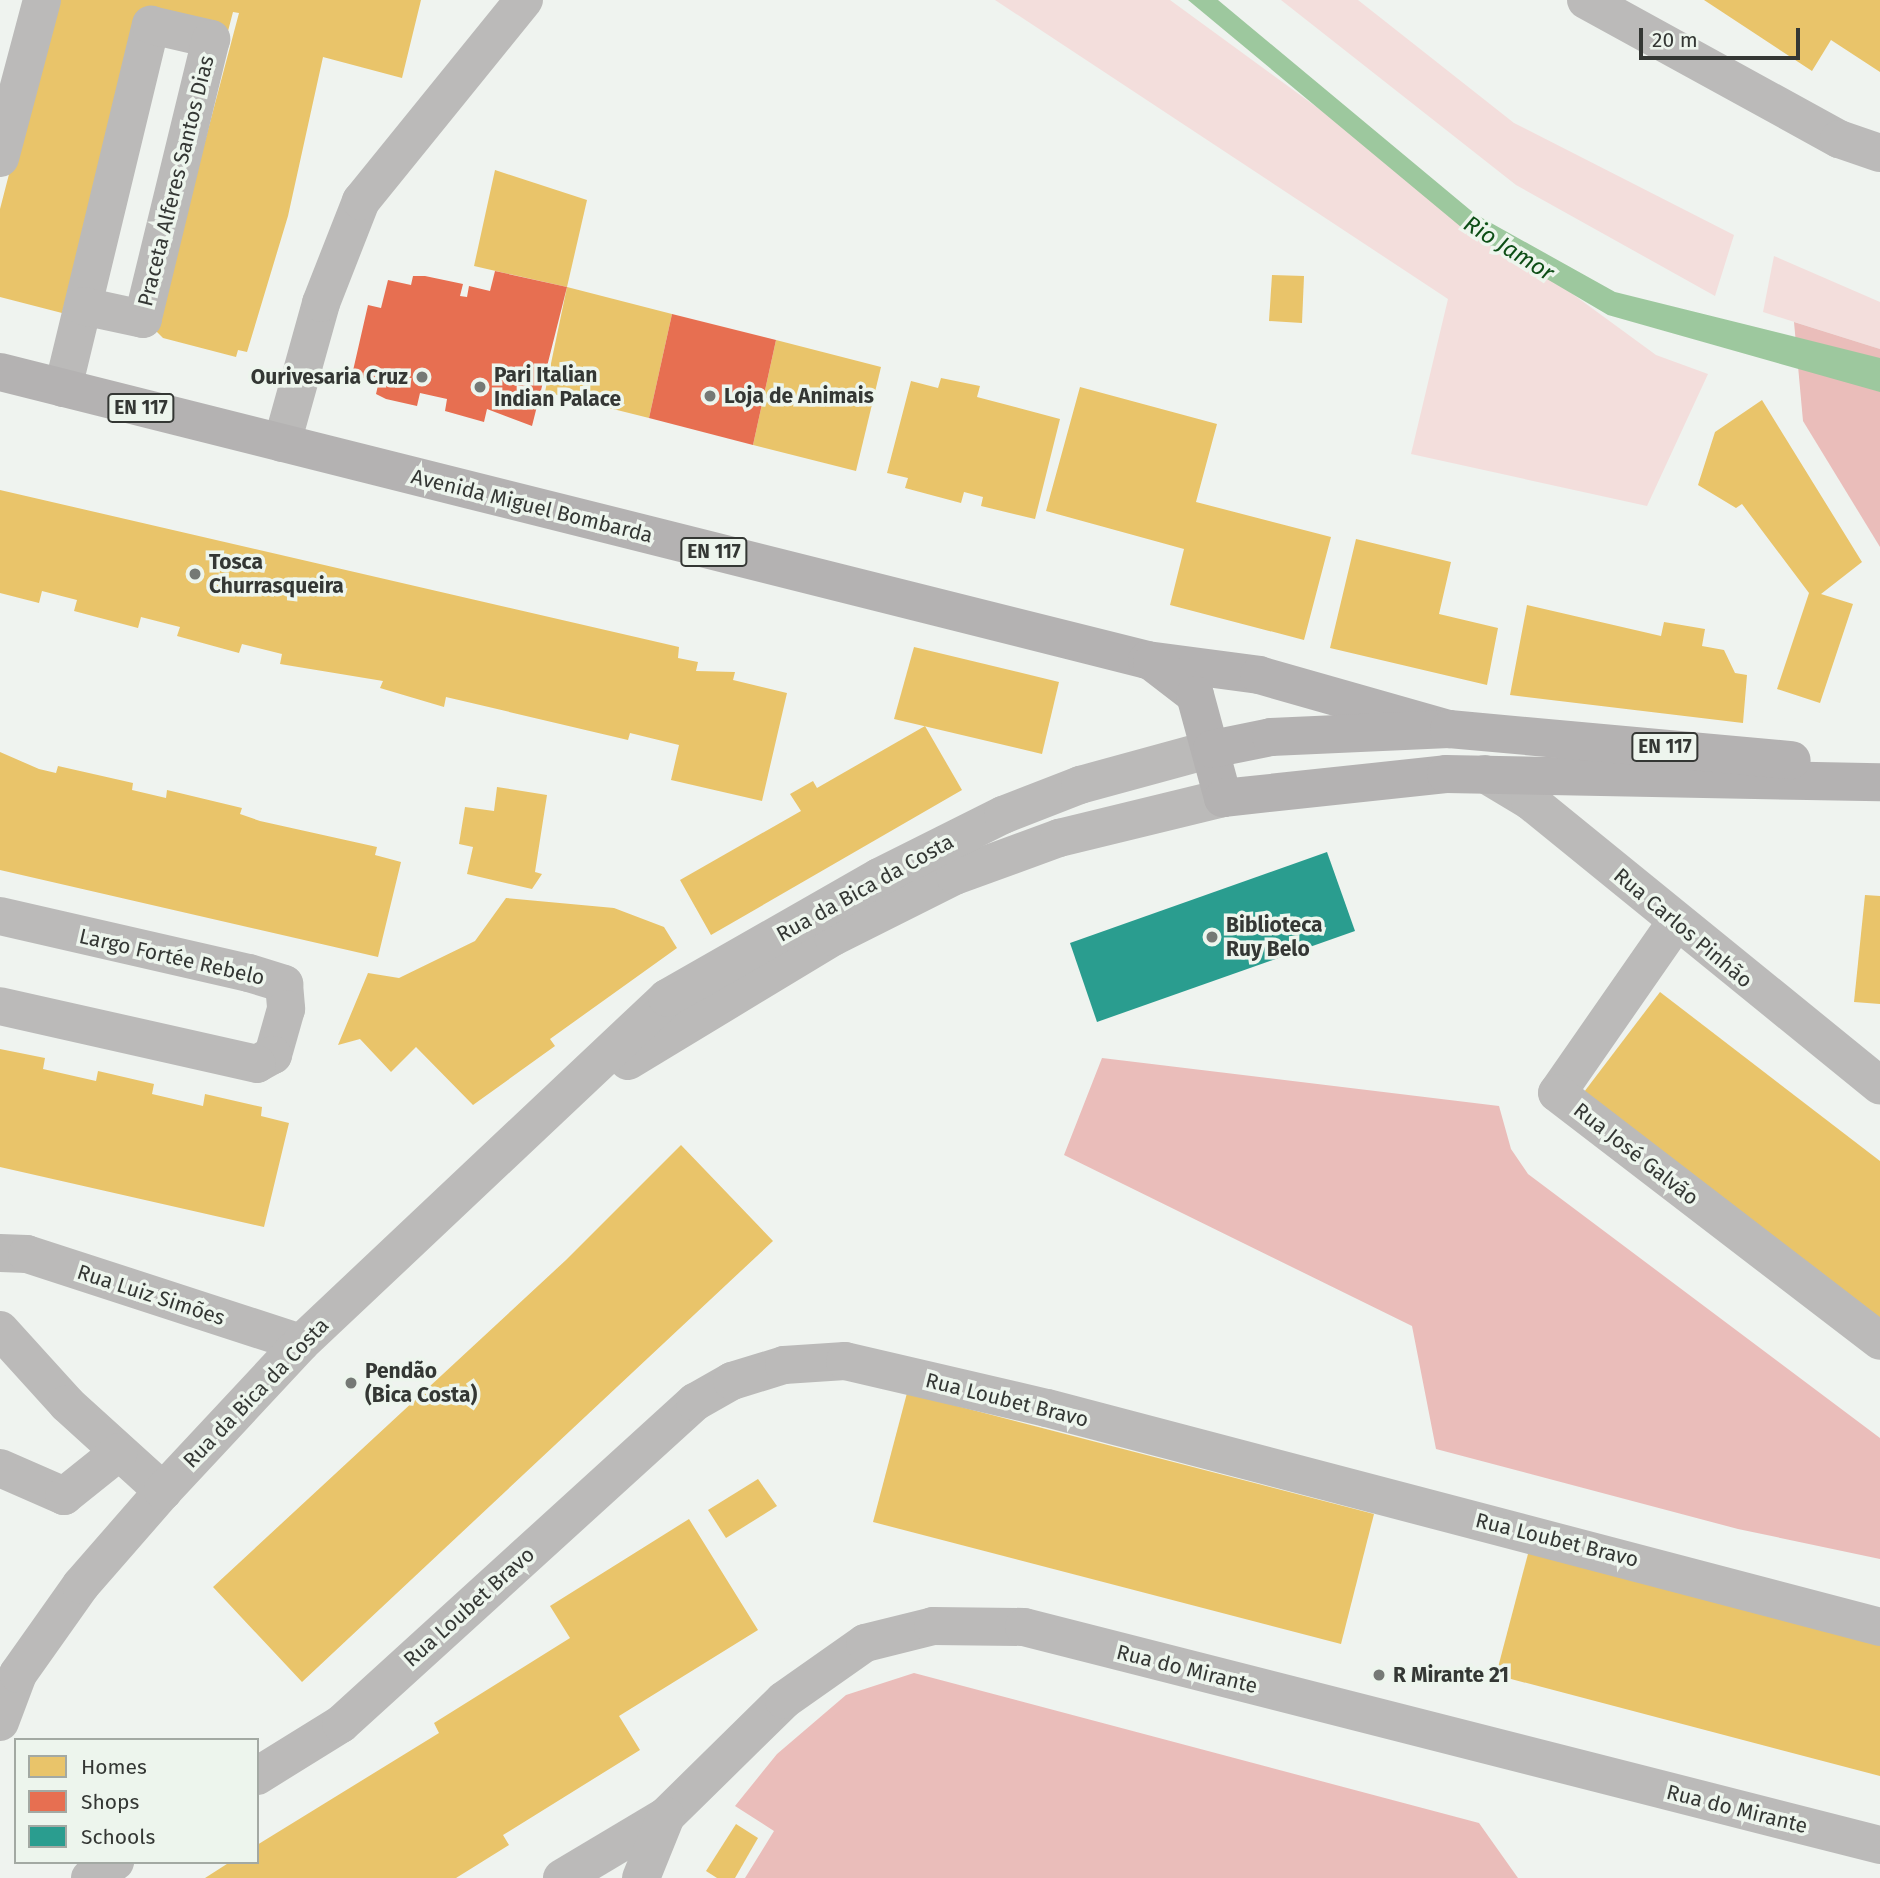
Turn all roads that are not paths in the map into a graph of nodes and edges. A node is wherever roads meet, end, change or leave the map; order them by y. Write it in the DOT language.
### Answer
graph roads {
  1 [pos="41,0"];
  2 [pos="524,0"];
  3 [pos="1587,0"];
  4 [pos="1880,153"];
  5 [pos="0,158"];
  6 [pos="83,306"];
  7 [pos="0,372"];
  8 [pos="62,388"];
  9 [pos="282,443"];
  10 [pos="1147,660"];
  11 [pos="1449,729"];
  12 [pos="1212,749"];
  13 [pos="1485,774"];
  14 [pos="1880,774"];
  15 [pos="1880,782"];
  16 [pos="1223,798"];
  17 [pos="0,916"];
  18 [pos="1676,922"];
  19 [pos="0,1006"];
  20 [pos="1880,1085"];
  21 [pos="561,1104"];
  22 [pos="9,1260"];
  23 [pos="0,1330"];
  24 [pos="1880,1341"];
  25 [pos="301,1343"];
  26 [pos="119,1452"];
  27 [pos="0,1468"];
  28 [pos="163,1491"];
  29 [pos="1880,1627"];
  30 [pos="9,1673"];
  31 [pos="0,1722"];
  32 [pos="259,1775"];
  33 [pos="666,1816"];
  34 [pos="1880,1845"];
  35 [pos="112,1864"];
  36 [pos="90,1878"];
  37 [pos="562,1878"];
  38 [pos="641,1878"];
  1 -- 5 [label="street"];
  2 -- 9 [label="street"];
  3 -- 4 [label="street"];
  6 -- 6 [label="street, Praceta Alferes Santos Dias"];
  6 -- 8 [label="street, Praceta Alferes Santos Dias"];
  7 -- 8 [label="main road, Avenida Miguel Bombarda / EN 117"];
  8 -- 9 [label="main road, Avenida Miguel Bombarda / EN 117"];
  9 -- 10 [label="main road, Avenida Miguel Bombarda / EN 117"];
  10 -- 11 [label="main road, Avenida Miguel Bombarda / EN 117"];
  10 -- 12 [label="main road, Avenida Miguel Bombarda / EN 117"];
  11 -- 12 [label="main road, Avenida Miguel Bombarda / EN 117"];
  11 -- 14 [label="main road, Avenida Miguel Bombarda / EN 117"];
  12 -- 16 [label="main road, Avenida Miguel Bombarda / EN 117"];
  12 -- 21 [label="street, Rua da Bica da Costa"];
  13 -- 15 [label="main road, EN 117"];
  13 -- 16 [label="main road, EN 117"];
  13 -- 18 [label="street, Rua Carlos Pinhão"];
  16 -- 21 [label="street, Rua da Bica da Costa"];
  17 -- 19 [label="street, Largo Fortée Rebelo"];
  18 -- 20 [label="street, Rua Carlos Pinhão"];
  18 -- 24 [label="street, Rua José Galvão"];
  21 -- 25 [label="street, Rua da Bica da Costa"];
  22 -- 25 [label="street, Rua Luiz Simões"];
  23 -- 26 [label="street"];
  25 -- 28 [label="street, Rua da Bica da Costa"];
  26 -- 27 [label="street"];
  26 -- 28 [label="street"];
  28 -- 30 [label="street, Rua da Bica da Costa"];
  29 -- 32 [label="street, Rua Loubet Bravo"];
  30 -- 31 [label="street, Rua da Bica da Costa"];
  33 -- 34 [label="street, Rua do Mirante"];
  33 -- 37 [label="street, Rua do Mirante"];
  33 -- 38 [label="street"];
  35 -- 36 [label="street"];
}
